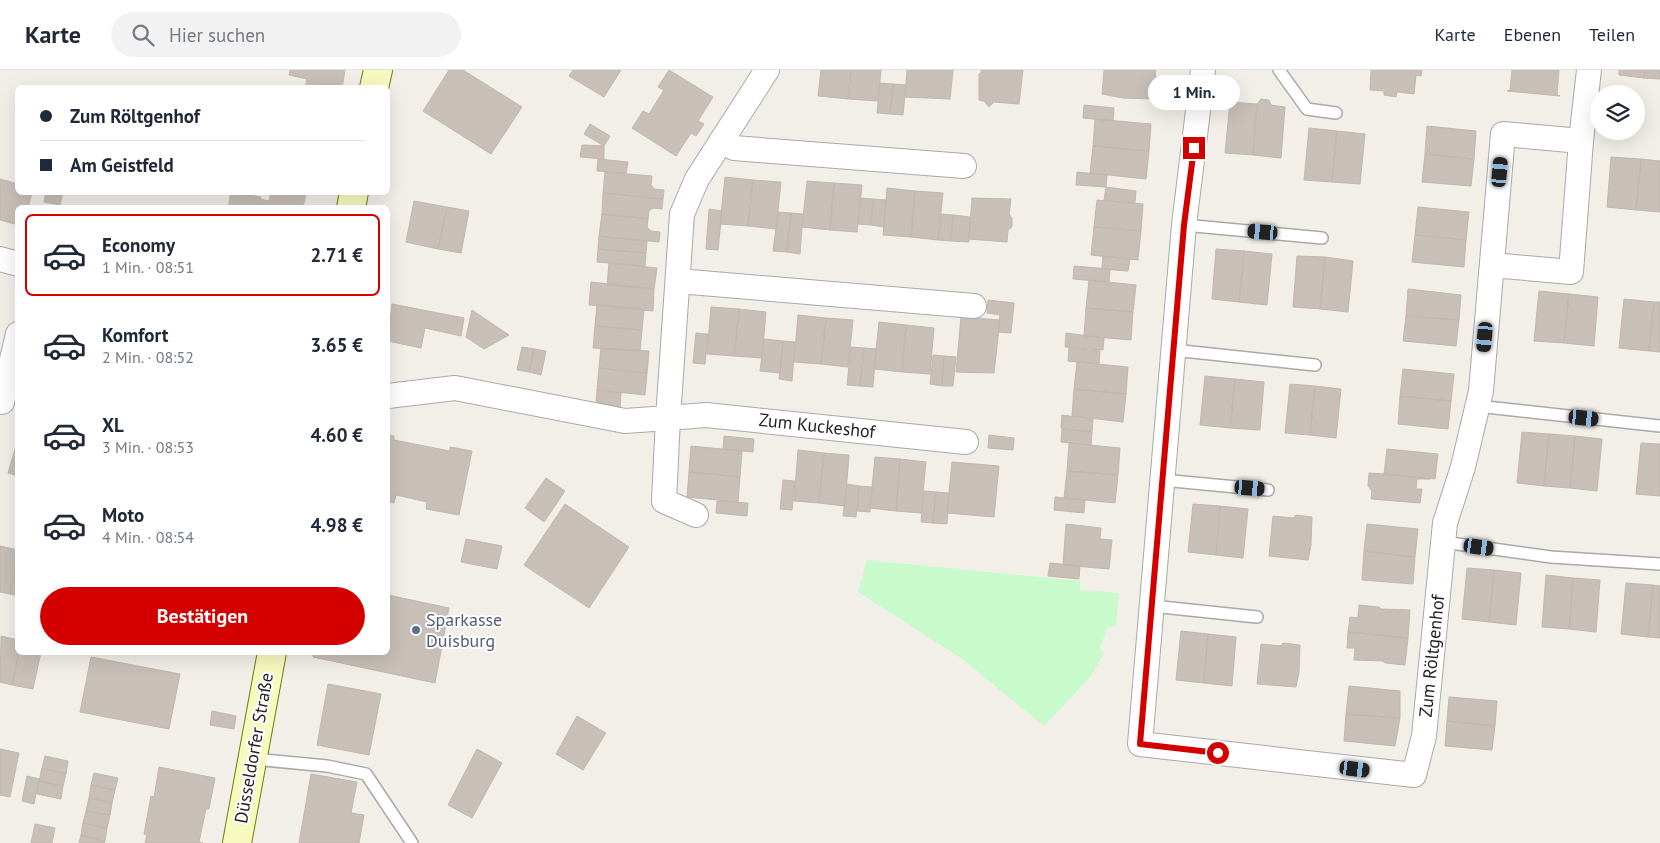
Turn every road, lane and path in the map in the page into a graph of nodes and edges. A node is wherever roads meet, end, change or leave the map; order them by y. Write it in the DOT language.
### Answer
graph roads {
  1 [pos="378,70"];
  2 [pos="767,70"];
  3 [pos="1203,70"];
  4 [pos="1279,70"];
  5 [pos="1589,70"];
  6 [pos="375,85"];
  7 [pos="1336,113"];
  8 [pos="721,141"];
  9 [pos="1581,141"];
  10 [pos="964,166"];
  11 [pos="1184,225"];
  12 [pos="1322,238"];
  13 [pos="0,259"];
  14 [pos="15,263"];
  15 [pos="1492,265"];
  16 [pos="678,281"];
  17 [pos="974,306"];
  18 [pos="15,346"];
  19 [pos="1173,350"];
  20 [pos="1316,365"];
  21 [pos="390,396"];
  22 [pos="0,404"];
  23 [pos="1477,406"];
  24 [pos="668,418"];
  25 [pos="1660,426"];
  26 [pos="966,442"];
  27 [pos="1162,480"];
  28 [pos="1268,490"];
  29 [pos="696,515"];
  30 [pos="1443,542"];
  31 [pos="1660,564"];
  32 [pos="1152,606"];
  33 [pos="1256,617"];
  34 [pos="271,655"];
  35 [pos="253,759"];
  36 [pos="237,843"];
  37 [pos="412,843"];
  1 -- 6 [label="main road"];
  2 -- 8 [label="street"];
  3 -- 11 [label="street"];
  4 -- 7 [label="lane"];
  5 -- 9 [label="street"];
  8 -- 10 [label="street"];
  8 -- 16 [label="street"];
  9 -- 15 [label="street, Zum Röltgenhof"];
  9 -- 15 [label="street"];
  11 -- 12 [label="lane"];
  11 -- 19 [label="street"];
  13 -- 14 [label="street"];
  15 -- 23 [label="street, Zum Röltgenhof"];
  16 -- 17 [label="street"];
  16 -- 24 [label="street"];
  18 -- 22 [label="street"];
  19 -- 20 [label="lane"];
  19 -- 27 [label="street"];
  21 -- 24 [label="street, Zum Kuckeshof"];
  23 -- 25 [label="lane"];
  23 -- 30 [label="street, Zum Röltgenhof"];
  24 -- 26 [label="street, Zum Kuckeshof"];
  24 -- 29 [label="street"];
  27 -- 28 [label="lane"];
  27 -- 32 [label="street"];
  30 -- 31 [label="lane"];
  30 -- 32 [label="street, Zum Röltgenhof"];
  32 -- 33 [label="lane"];
  34 -- 35 [label="main road, Düsseldorfer Straße"];
  35 -- 36 [label="main road, Düsseldorfer Straße"];
  35 -- 37 [label="lane"];
}
